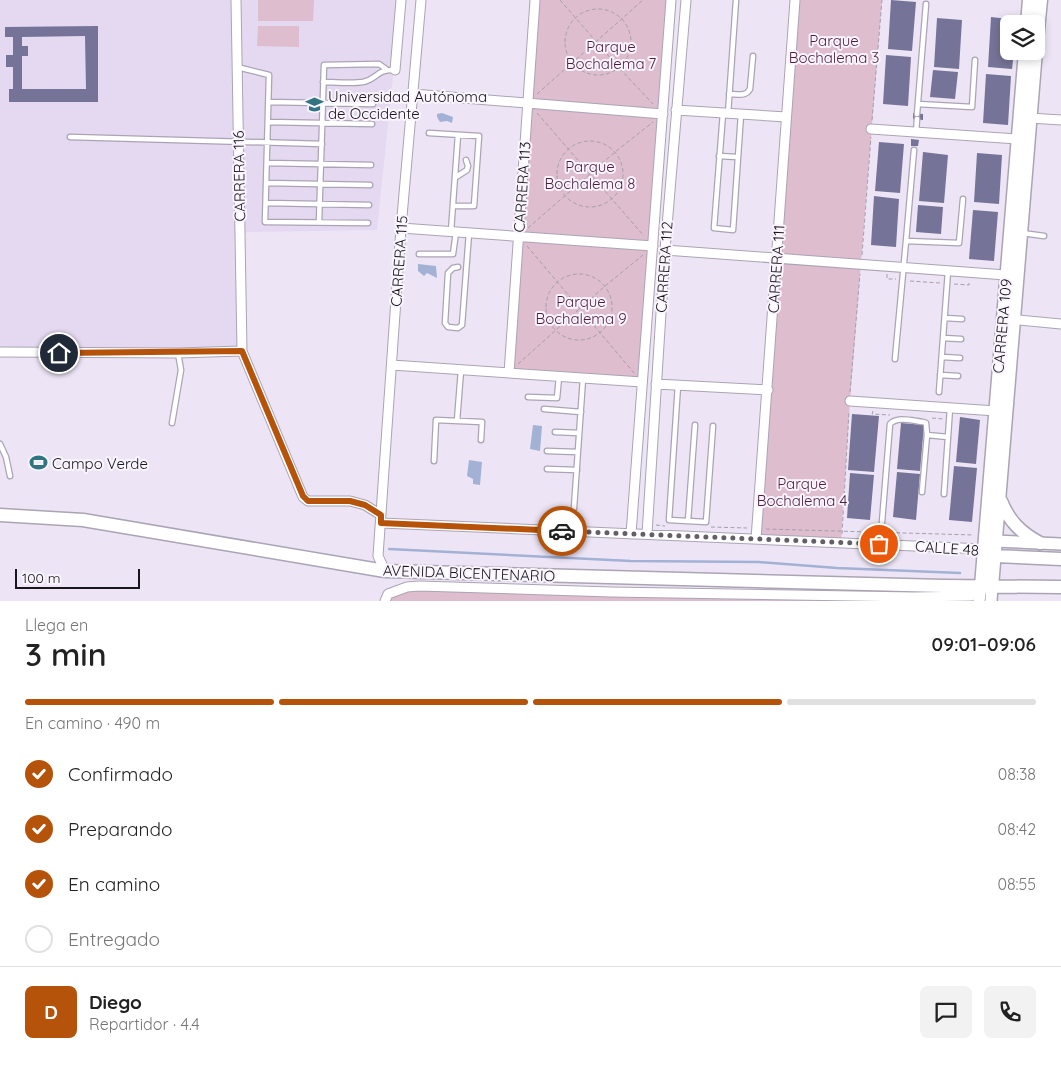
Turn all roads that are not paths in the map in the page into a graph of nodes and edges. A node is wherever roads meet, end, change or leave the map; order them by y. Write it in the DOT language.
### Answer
graph roads {
  1 [pos="236,0"];
  2 [pos="401,0"];
  3 [pos="421,0"];
  4 [pos="536,0"];
  5 [pos="672,0"];
  6 [pos="686,0"];
  7 [pos="736,0"];
  8 [pos="795,0"];
  9 [pos="1029,0"];
  10 [pos="1041,0"];
  11 [pos="926,4"];
  12 [pos="1028,15"];
  13 [pos="1040,15"];
  14 [pos="753,56"];
  15 [pos="976,60"];
  16 [pos="1024,60"];
  17 [pos="1035,60"];
  18 [pos="237,67"];
  19 [pos="390,69"];
  20 [pos="323,82"];
  21 [pos="412,94"];
  22 [pos="729,94"];
  23 [pos="268,102"];
  24 [pos="322,103"];
  25 [pos="528,103"];
  26 [pos="373,104"];
  27 [pos="918,104"];
  28 [pos="676,110"];
  29 [pos="726,113"];
  30 [pos="663,114"];
  31 [pos="741,114"];
  32 [pos="917,114"];
  33 [pos="786,117"];
  34 [pos="1030,118"];
  35 [pos="917,120"];
  36 [pos="1061,120"];
  37 [pos="268,122"];
  38 [pos="322,123"];
  39 [pos="372,124"];
  40 [pos="871,129"];
  41 [pos="429,132"];
  42 [pos="916,132"];
  43 [pos="458,135"];
  44 [pos="70,137"];
  45 [pos="1017,139"];
  46 [pos="239,141"];
  47 [pos="267,142"];
  48 [pos="322,144"];
  49 [pos="914,150"];
  50 [pos="719,156"];
  51 [pos="738,157"];
  52 [pos="466,160"];
  53 [pos="267,163"];
  54 [pos="321,164"];
  55 [pos="370,165"];
  56 [pos="456,178"];
  57 [pos="266,183"];
  58 [pos="320,184"];
  59 [pos="370,185"];
  60 [pos="963,199"];
  61 [pos="266,203"];
  62 [pos="320,204"];
  63 [pos="369,205"];
  64 [pos="454,206"];
  65 [pos="319,222"];
  66 [pos="368,223"];
  67 [pos="401,228"];
  68 [pos="453,232"];
  69 [pos="1021,232"];
  70 [pos="469,233"];
  71 [pos="518,236"];
  72 [pos="1044,236"];
  73 [pos="906,241"];
  74 [pos="653,246"];
  75 [pos="664,250"];
  76 [pos="419,254"];
  77 [pos="777,258"];
  78 [pos="458,267"];
  79 [pos="904,268"];
  80 [pos="948,271"];
  81 [pos="1006,275"];
  82 [pos="945,318"];
  83 [pos="962,319"];
  84 [pos="1008,319"];
  85 [pos="1061,324"];
  86 [pos="943,338"];
  87 [pos="961,339"];
  88 [pos="242,351"];
  89 [pos="0,352"];
  90 [pos="178,353"];
  91 [pos="942,357"];
  92 [pos="960,358"];
  93 [pos="895,359"];
  94 [pos="392,365"];
  95 [pos="461,370"];
  96 [pos="509,373"];
  97 [pos="940,376"];
  98 [pos="958,376"];
  99 [pos="559,377"];
  100 [pos="583,378"];
  101 [pos="642,382"];
  102 [pos="656,384"];
  103 [pos="678,385"];
  104 [pos="768,390"];
  105 [pos="939,392"];
  106 [pos="528,397"];
  107 [pos="850,401"];
  108 [pos="950,408"];
  109 [pos="544,409"];
  110 [pos="996,411"];
  111 [pos="581,412"];
  112 [pos="457,421"];
  113 [pos="172,424"];
  114 [pos="695,425"];
  115 [pos="713,426"];
  116 [pos="555,432"];
  117 [pos="579,433"];
  118 [pos="927,435"];
  119 [pos="948,437"];
  120 [pos="481,440"];
  121 [pos="0,444"];
  122 [pos="546,451"];
  123 [pos="578,452"];
  124 [pos="434,462"];
  125 [pos="547,469"];
  126 [pos="577,470"];
  127 [pos="10,476"];
  128 [pos="922,492"];
  129 [pos="944,494"];
  130 [pos="1000,499"];
  131 [pos="574,508"];
  132 [pos="0,514"];
  133 [pos="381,519"];
  134 [pos="688,521"];
  135 [pos="882,522"];
  136 [pos="631,534"];
  137 [pos="648,534"];
  138 [pos="756,538"];
  139 [pos="996,540"];
  140 [pos="1040,543"];
  141 [pos="1061,544"];
  142 [pos="984,548"];
  143 [pos="995,556"];
  144 [pos="1061,559"];
  145 [pos="385,571"];
  146 [pos="985,583"];
  147 [pos="1061,587"];
  148 [pos="611,596"];
  149 [pos="914,597"];
  150 [pos="757,598"];
  151 [pos="877,599"];
  152 [pos="385,601"];
  153 [pos="925,601"];
  154 [pos="980,601"];
  155 [pos="991,601"];
  1 -- 18 [label="street, CARRERA 116"];
  2 -- 19 [label="street"];
  3 -- 21 [label="street, CARRERA 115"];
  4 -- 25 [label="street, CARRERA 113"];
  5 -- 30 [label="street, CARRERA 112"];
  6 -- 28 [label="street, CARRERA 112"];
  7 -- 22 [label="lane"];
  8 -- 33 [label="street, CARRERA 111"];
  9 -- 12 [label="main road"];
  10 -- 13 [label="main road, CARRERA 109"];
  11 -- 27 [label="lane"];
  14 -- 22 [label="lane"];
  15 -- 27 [label="lane"];
  16 -- 45 [label="main road, CARRERA 109"];
  17 -- 34 [label="main road, CARRERA 109"];
  18 -- 23 [label="lane"];
  18 -- 46 [label="street, CARRERA 116"];
  19 -- 20 [label="lane"];
  19 -- 20 [label="lane"];
  20 -- 24 [label="lane"];
  21 -- 25 [label="street"];
  21 -- 67 [label="street, CARRERA 115"];
  22 -- 29 [label="lane"];
  23 -- 24 [label="lane"];
  23 -- 37 [label="lane"];
  24 -- 26 [label="lane"];
  24 -- 38 [label="lane"];
  25 -- 30 [label="street"];
  25 -- 71 [label="street, CARRERA 113"];
  27 -- 32 [label="lane"];
  28 -- 29 [label="street"];
  28 -- 75 [label="street, CARRERA 112"];
  29 -- 31 [label="street"];
  29 -- 50 [label="lane"];
  30 -- 74 [label="street, CARRERA 112"];
  31 -- 33 [label="street"];
  31 -- 51 [label="lane"];
  33 -- 77 [label="street, CARRERA 111"];
  34 -- 36 [label="street"];
  34 -- 69 [label="main road, CARRERA 109"];
  35 -- 42 [label="lane"];
  37 -- 38 [label="lane"];
  37 -- 47 [label="lane"];
  38 -- 39 [label="lane"];
  38 -- 48 [label="lane"];
  40 -- 42 [label="street"];
  41 -- 43 [label="lane"];
  42 -- 45 [label="street"];
  43 -- 56 [label="lane"];
  43 -- 64 [label="lane"];
  44 -- 46 [label="lane"];
  45 -- 81 [label="main road, CARRERA 109"];
  46 -- 47 [label="lane"];
  46 -- 88 [label="street, CARRERA 116"];
  47 -- 48 [label="lane"];
  47 -- 53 [label="lane"];
  48 -- 54 [label="lane"];
  49 -- 73 [label="lane"];
  50 -- 51 [label="lane"];
  50 -- 51 [label="lane"];
  52 -- 56 [label="lane"];
  53 -- 54 [label="lane"];
  53 -- 57 [label="lane"];
  54 -- 55 [label="lane"];
  54 -- 58 [label="lane"];
  56 -- 64 [label="lane"];
  57 -- 58 [label="lane"];
  57 -- 61 [label="lane"];
  58 -- 59 [label="lane"];
  58 -- 62 [label="lane"];
  60 -- 73 [label="lane"];
  61 -- 62 [label="lane"];
  61 -- 65 [label="lane"];
  62 -- 63 [label="lane"];
  62 -- 65 [label="lane"];
  64 -- 68 [label="lane"];
  65 -- 66 [label="lane"];
  67 -- 68 [label="street"];
  67 -- 94 [label="street, CARRERA 115"];
  68 -- 70 [label="street"];
  68 -- 76 [label="lane"];
  69 -- 72 [label="lane"];
  69 -- 84 [label="main road, CARRERA 109"];
  70 -- 71 [label="street"];
  70 -- 78 [label="lane"];
  71 -- 74 [label="street"];
  71 -- 96 [label="street, CARRERA 113"];
  73 -- 79 [label="lane"];
  74 -- 101 [label="street, CARRERA 112"];
  75 -- 77 [label="street"];
  75 -- 102 [label="street, CARRERA 112"];
  77 -- 79 [label="street"];
  77 -- 104 [label="street, CARRERA 111"];
  79 -- 80 [label="street"];
  79 -- 93 [label="lane"];
  80 -- 81 [label="street"];
  80 -- 82 [label="lane"];
  81 -- 84 [label="main road, CARRERA 109"];
  82 -- 83 [label="lane"];
  82 -- 86 [label="lane"];
  84 -- 85 [label="street"];
  84 -- 110 [label="main road, CARRERA 109"];
  84 -- 130 [label="main road, CARRERA 109"];
  86 -- 87 [label="lane"];
  86 -- 91 [label="lane"];
  88 -- 90 [label="street"];
  88 -- 133 [label="street"];
  89 -- 90 [label="street"];
  90 -- 113 [label="lane"];
  91 -- 92 [label="lane"];
  91 -- 97 [label="lane"];
  94 -- 95 [label="street"];
  94 -- 133 [label="street, CARRERA 115"];
  95 -- 96 [label="street"];
  95 -- 112 [label="lane"];
  96 -- 99 [label="street"];
  97 -- 98 [label="lane"];
  97 -- 105 [label="lane"];
  99 -- 100 [label="street"];
  99 -- 106 [label="lane"];
  100 -- 101 [label="street"];
  100 -- 111 [label="lane"];
  101 -- 136 [label="street, CARRERA 112"];
  102 -- 103 [label="street"];
  102 -- 137 [label="street, CARRERA 112"];
  103 -- 104 [label="street"];
  103 -- 134 [label="lane"];
  104 -- 138 [label="street, CARRERA 111"];
  107 -- 108 [label="street"];
  108 -- 110 [label="street"];
  108 -- 119 [label="lane"];
  109 -- 111 [label="lane"];
  110 -- 142 [label="main road, CARRERA 109"];
  111 -- 117 [label="lane"];
  112 -- 120 [label="lane"];
  112 -- 124 [label="lane"];
  114 -- 134 [label="lane"];
  115 -- 134 [label="lane"];
  116 -- 117 [label="lane"];
  117 -- 123 [label="lane"];
  118 -- 119 [label="lane"];
  118 -- 128 [label="lane"];
  118 -- 135 [label="lane"];
  119 -- 129 [label="lane"];
  121 -- 127 [label="lane"];
  122 -- 123 [label="lane"];
  123 -- 126 [label="lane"];
  125 -- 126 [label="lane"];
  126 -- 131 [label="lane"];
  130 -- 139 [label="main road, CARRERA 109"];
  130 -- 140 [label="main road"];
  132 -- 145 [label="main road, AVENIDA BICENTENARIO"];
  133 -- 136 [label="street, CALLE 48"];
  133 -- 145 [label="street, CARRERA 115"];
  136 -- 137 [label="street, CALLE 48"];
  137 -- 138 [label="street, CALLE 48"];
  138 -- 142 [label="street, CALLE 48"];
  139 -- 140 [label="street"];
  139 -- 142 [label="street"];
  139 -- 143 [label="main road, CARRERA 109"];
  140 -- 141 [label="street"];
  142 -- 143 [label="main road, CALLE 48"];
  142 -- 146 [label="main road, CARRERA 109"];
  143 -- 144 [label="main road, CALLE 48"];
  143 -- 146 [label="main road, CARRERA 109"];
  145 -- 146 [label="main road, AVENIDA BICENTENARIO"];
  146 -- 147 [label="main road"];
  146 -- 149 [label="street"];
  146 -- 154 [label="street, CARRERA 109"];
  146 -- 155 [label="street, CARRERA 109"];
  148 -- 150 [label="street"];
  148 -- 152 [label="street"];
  149 -- 151 [label="street"];
  149 -- 153 [label="street"];
  150 -- 151 [label="street"];
}
